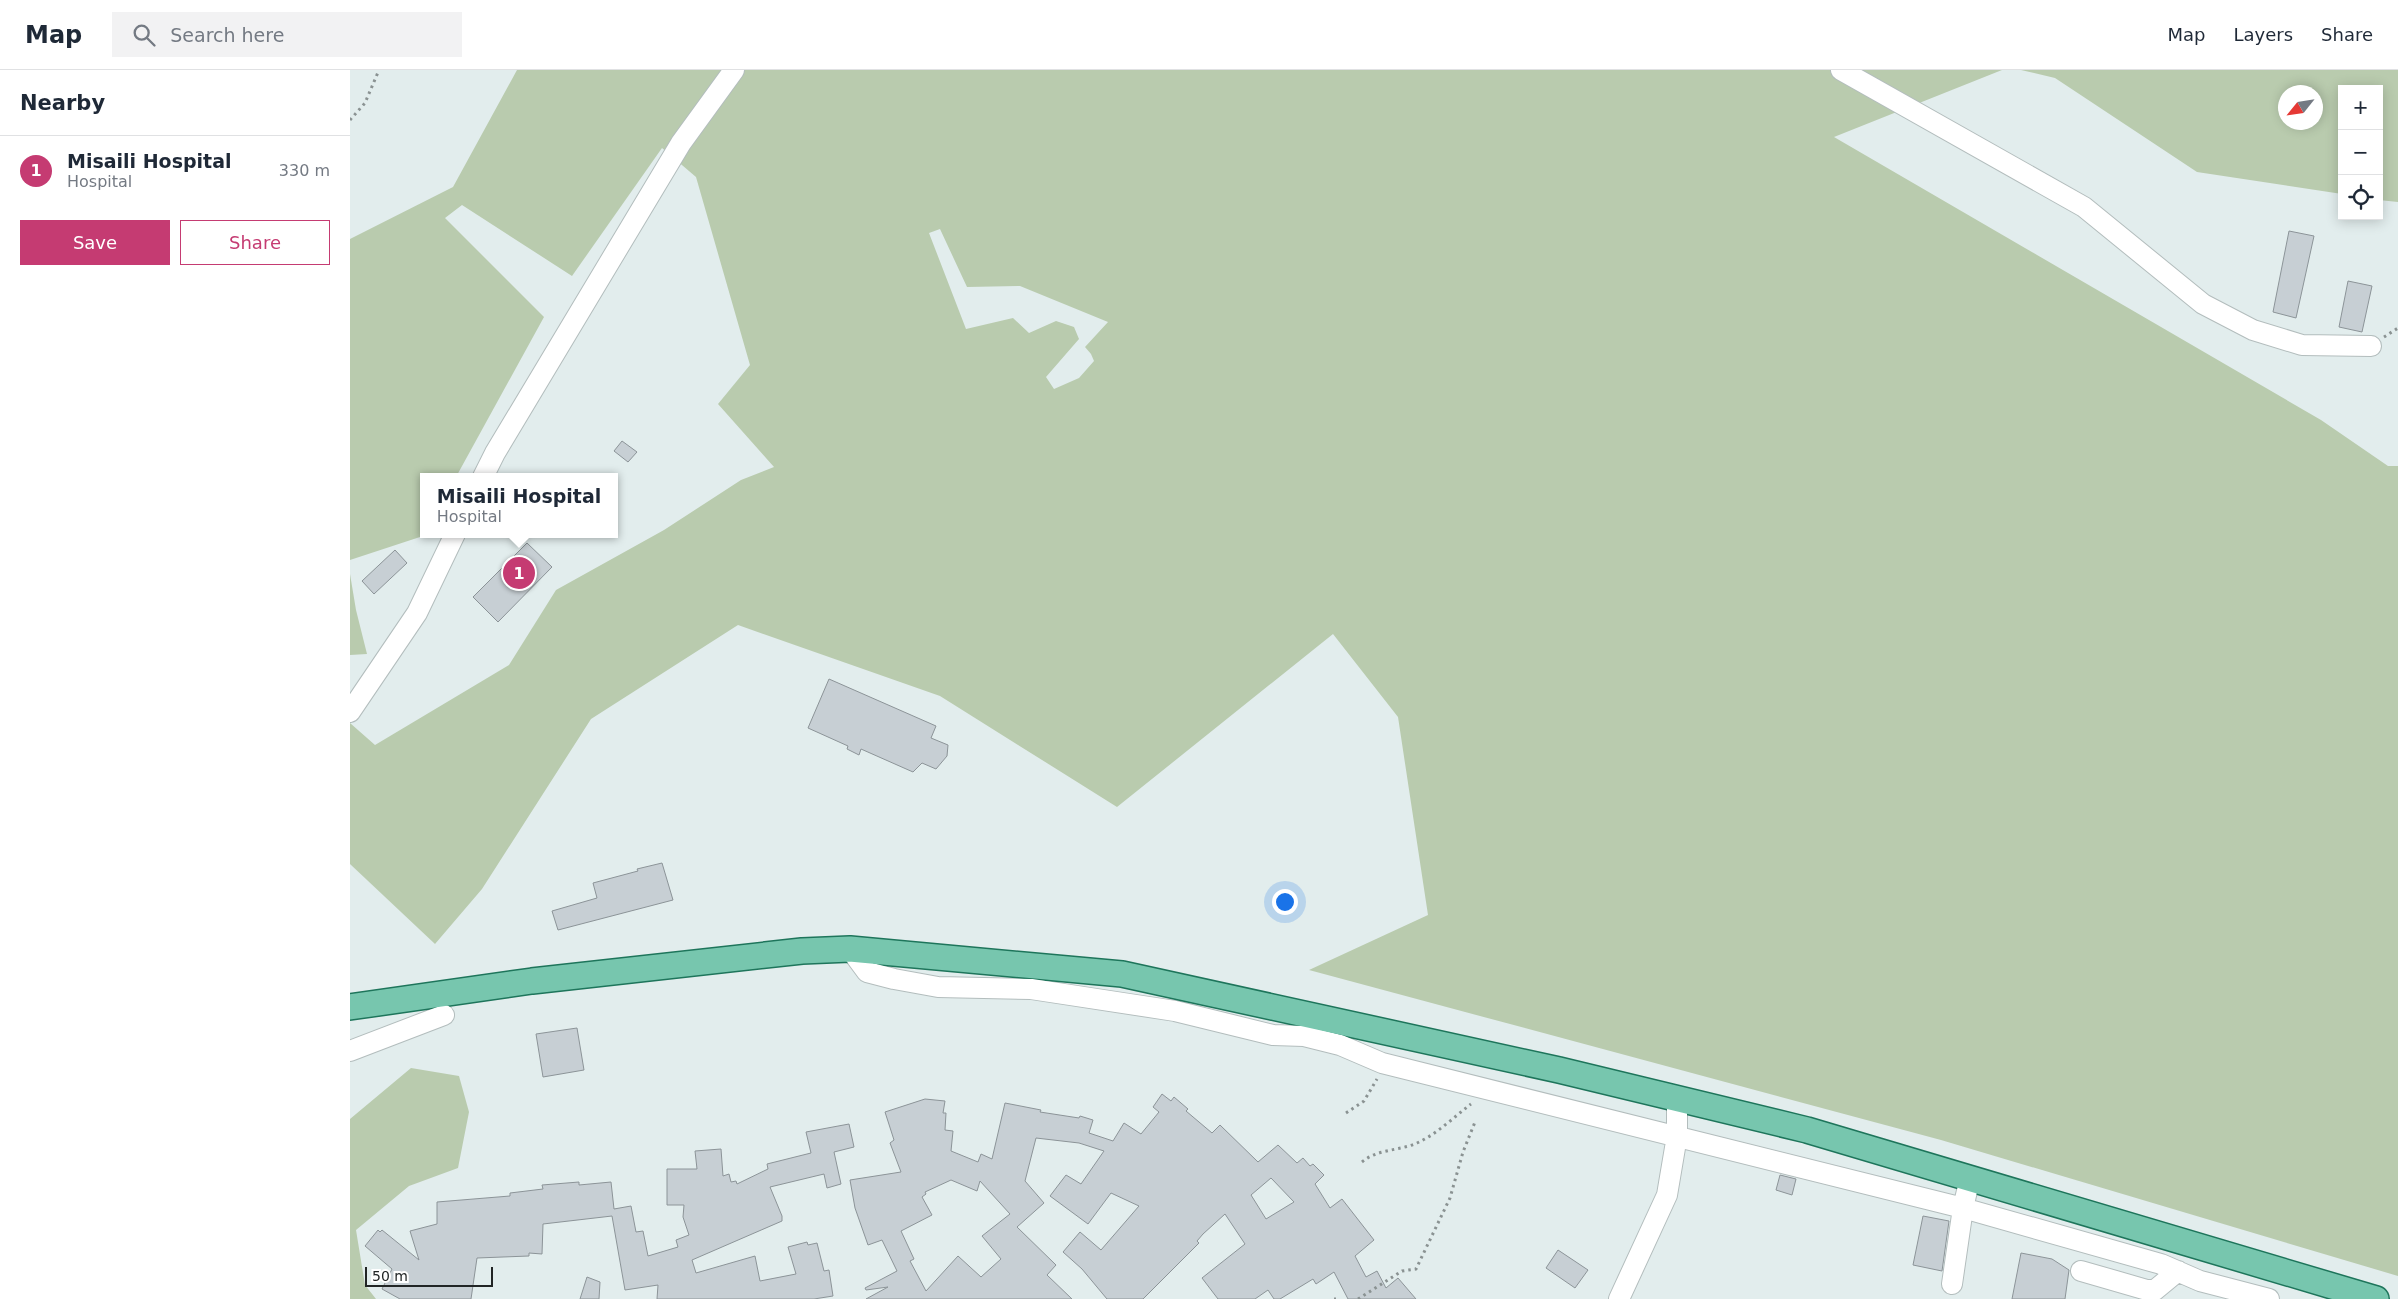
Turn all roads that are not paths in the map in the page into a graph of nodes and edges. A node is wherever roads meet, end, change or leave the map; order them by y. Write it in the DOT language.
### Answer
graph roads {
  1 [pos="734,70"];
  2 [pos="1841,70"];
  3 [pos="2371,346"];
  4 [pos="485,473"];
  5 [pos="453,538"];
  6 [pos="350,712"];
  7 [pos="850,949"];
  8 [pos="350,1007"];
  9 [pos="444,1015"];
  10 [pos="350,1051"];
  11 [pos="1678,1098"];
  12 [pos="1677,1136"];
  13 [pos="1970,1178"];
  14 [pos="1963,1208"];
  15 [pos="2081,1271"];
  16 [pos="2178,1272"];
  17 [pos="1952,1284"];
  18 [pos="1619,1299"];
  19 [pos="2269,1299"];
  20 [pos="2376,1299"];
  1 -- 4 [label="street"];
  2 -- 3 [label="street"];
  5 -- 6 [label="street"];
  7 -- 8 [label="main road"];
  7 -- 11 [label="main road"];
  7 -- 12 [label="street"];
  9 -- 10 [label="street"];
  11 -- 12 [label="street"];
  11 -- 13 [label="main road"];
  12 -- 14 [label="street"];
  12 -- 18 [label="street"];
  13 -- 14 [label="street"];
  13 -- 20 [label="main road"];
  14 -- 16 [label="street"];
  14 -- 17 [label="street"];
  15 -- 16 [label="street"];
  16 -- 19 [label="street"];
}
